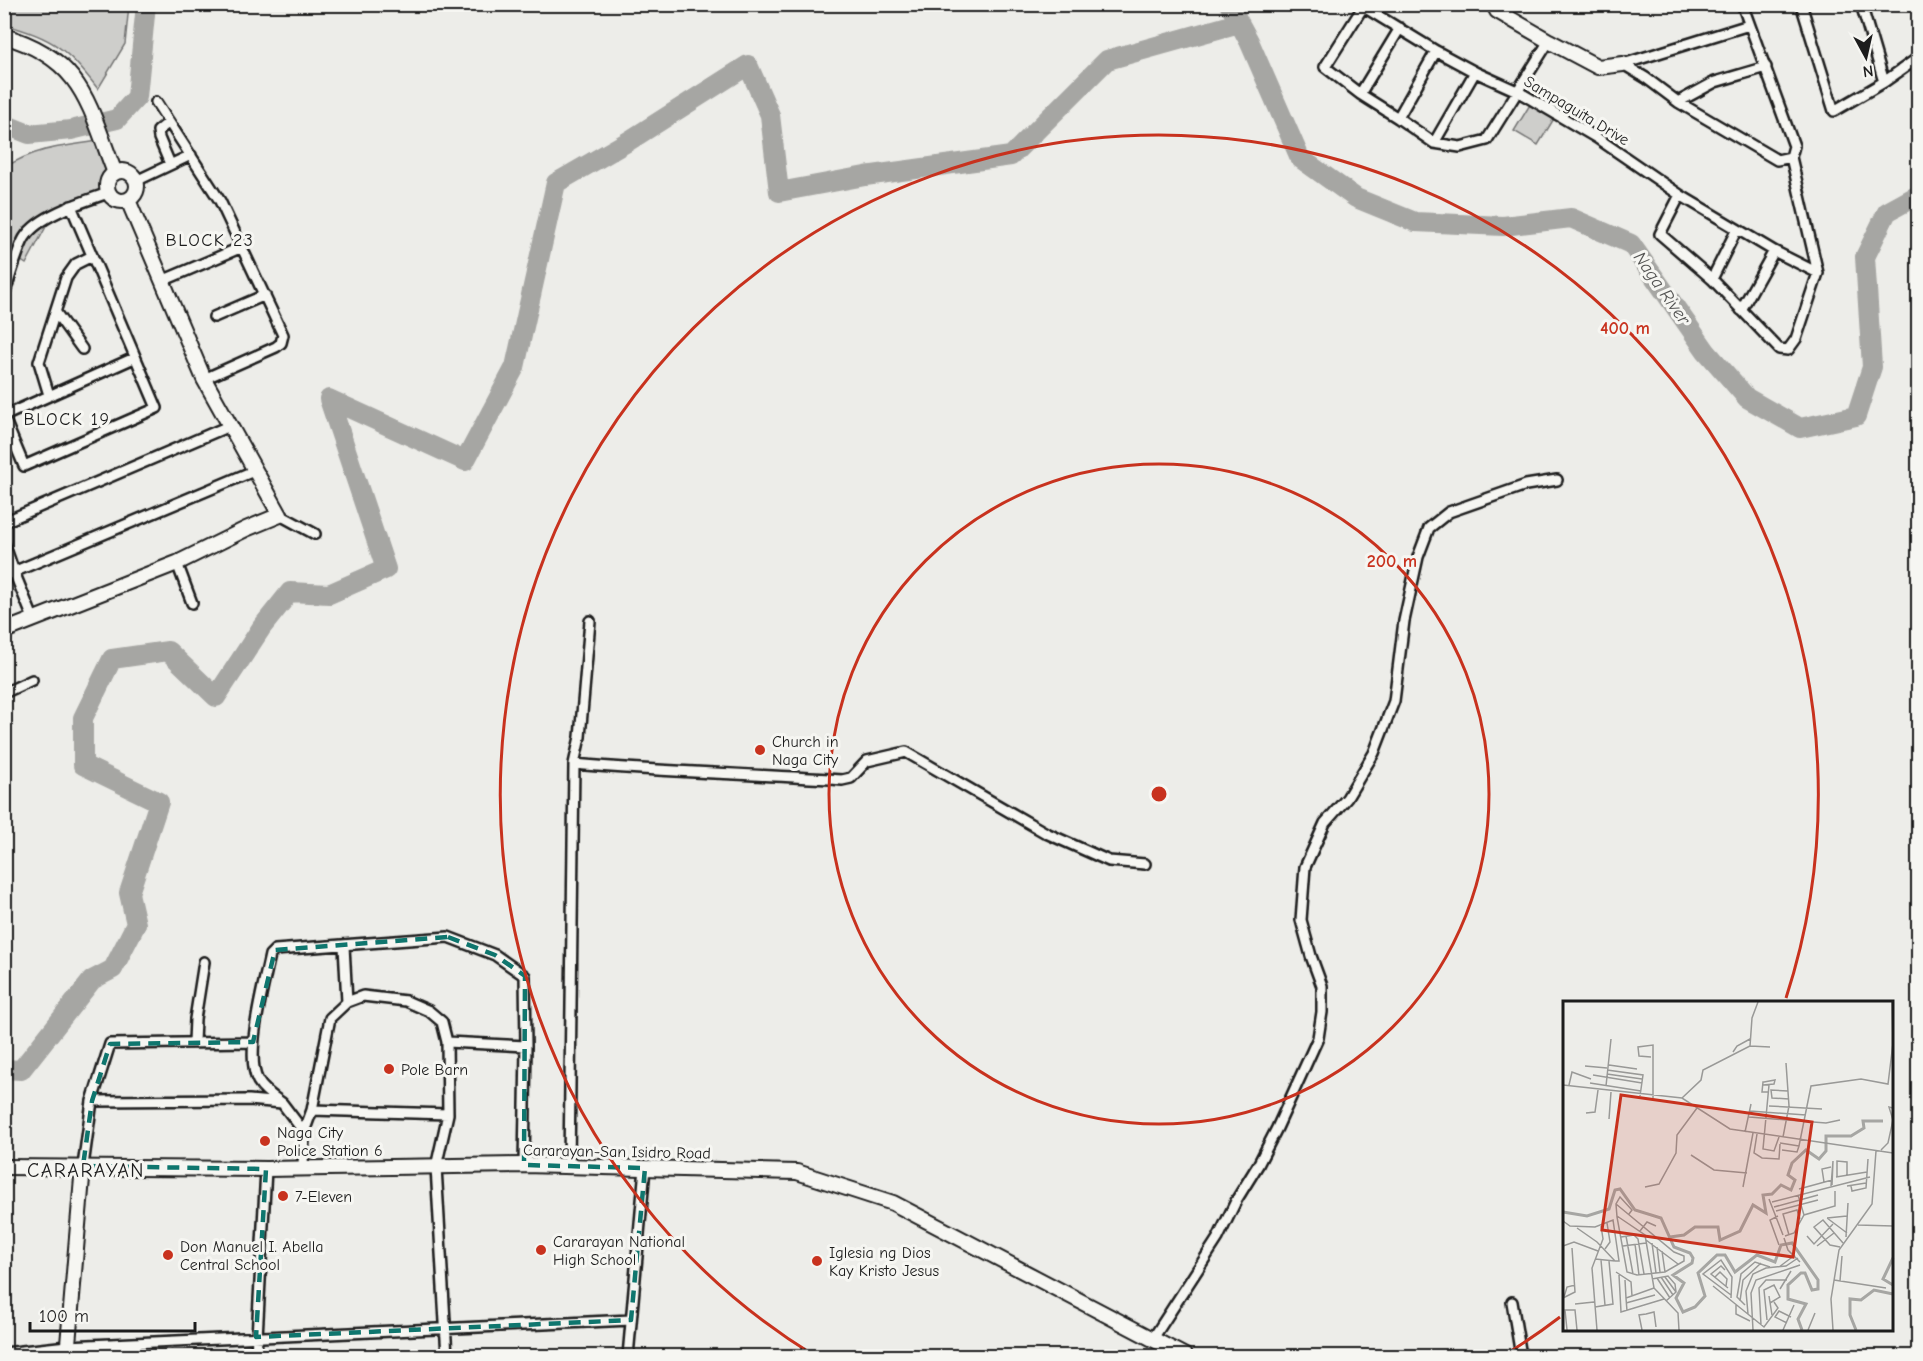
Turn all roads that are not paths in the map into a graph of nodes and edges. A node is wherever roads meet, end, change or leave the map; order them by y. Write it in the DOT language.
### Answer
graph roads {
  1 [pos="1494,4"];
  2 [pos="1742,4"];
  3 [pos="1801,4"];
  4 [pos="1861,4"];
  5 [pos="1361,6"];
  6 [pos="1749,25"];
  7 [pos="1400,28"];
  8 [pos="4,36"];
  9 [pos="1549,41"];
  10 [pos="1436,51"];
  11 [pos="1918,58"];
  12 [pos="1623,64"];
  13 [pos="1766,67"];
  14 [pos="1475,72"];
  15 [pos="1884,82"];
  16 [pos="1516,91"];
  17 [pos="1360,94"];
  18 [pos="156,102"];
  19 [pos="1678,102"];
  20 [pos="1398,118"];
  21 [pos="170,122"];
  22 [pos="1434,143"];
  23 [pos="191,155"];
  24 [pos="1791,157"];
  25 [pos="170,164"];
  26 [pos="115,173"];
  27 [pos="136,181"];
  28 [pos="108,193"];
  29 [pos="1680,195"];
  30 [pos="128,200"];
  31 [pos="72,206"];
  32 [pos="1737,229"];
  33 [pos="242,247"];
  34 [pos="1774,251"];
  35 [pos="92,256"];
  36 [pos="1818,273"];
  37 [pos="1712,279"];
  38 [pos="162,281"];
  39 [pos="4,295"];
  40 [pos="265,295"];
  41 [pos="1741,310"];
  42 [pos="56,313"];
  43 [pos="214,317"];
  44 [pos="82,349"];
  45 [pos="134,357"];
  46 [pos="204,379"];
  47 [pos="49,395"];
  48 [pos="4,417"];
  49 [pos="229,426"];
  50 [pos="256,470"];
  51 [pos="1557,480"];
  52 [pos="280,515"];
  53 [pos="4,522"];
  54 [pos="315,534"];
  55 [pos="4,543"];
  56 [pos="177,563"];
  57 [pos="14,572"];
  58 [pos="4,576"];
  59 [pos="192,603"];
  60 [pos="33,618"];
  61 [pos="590,621"];
  62 [pos="4,631"];
  63 [pos="32,680"];
  64 [pos="4,693"];
  65 [pos="574,764"];
  66 [pos="1145,864"];
  67 [pos="344,946"];
  68 [pos="204,962"];
  69 [pos="347,1002"];
  70 [pos="194,1042"];
  71 [pos="253,1042"];
  72 [pos="447,1042"];
  73 [pos="526,1046"];
  74 [pos="92,1101"];
  75 [pos="282,1103"];
  76 [pos="312,1110"];
  77 [pos="448,1114"];
  78 [pos="304,1132"];
  79 [pos="524,1165"];
  80 [pos="568,1165"];
  81 [pos="83,1166"];
  82 [pos="4,1167"];
  83 [pos="436,1167"];
  84 [pos="303,1168"];
  85 [pos="645,1168"];
  86 [pos="266,1169"];
  87 [pos="1512,1302"];
  88 [pos="631,1320"];
  89 [pos="446,1328"];
  90 [pos="256,1337"];
  91 [pos="1152,1340"];
  92 [pos="67,1351"];
  93 [pos="4,1353"];
  94 [pos="256,1356"];
  95 [pos="447,1356"];
  96 [pos="628,1356"];
  97 [pos="1185,1356"];
  98 [pos="1521,1356"];
  1 -- 9 [label="street"];
  2 -- 6 [label="street"];
  3 -- 15 [label="street"];
  4 -- 15 [label="street"];
  5 -- 7 [label="street, Sampaguita Drive"];
  5 -- 17 [label="street"];
  6 -- 12 [label="street"];
  6 -- 13 [label="street"];
  7 -- 10 [label="street, Sampaguita Drive"];
  7 -- 17 [label="street"];
  8 -- 26 [label="street"];
  9 -- 12 [label="street"];
  9 -- 16 [label="street"];
  10 -- 14 [label="street, Sampaguita Drive"];
  10 -- 20 [label="street"];
  11 -- 15 [label="street"];
  12 -- 19 [label="street"];
  13 -- 19 [label="street"];
  13 -- 24 [label="street"];
  14 -- 16 [label="street, Sampaguita Drive"];
  14 -- 22 [label="street"];
  16 -- 22 [label="street"];
  16 -- 29 [label="street, Sampaguita Drive"];
  17 -- 20 [label="street"];
  18 -- 21 [label="street"];
  19 -- 24 [label="street"];
  20 -- 22 [label="street"];
  21 -- 23 [label="street"];
  21 -- 25 [label="street"];
  23 -- 25 [label="street"];
  23 -- 33 [label="street"];
  24 -- 36 [label="street"];
  25 -- 27 [label="street"];
  26 -- 27 [label="street"];
  26 -- 28 [label="street"];
  27 -- 30 [label="street"];
  28 -- 30 [label="street"];
  28 -- 31 [label="street"];
  29 -- 32 [label="street, Sampaguita Drive"];
  29 -- 37 [label="street"];
  30 -- 38 [label="street"];
  31 -- 35 [label="street"];
  31 -- 39 [label="street"];
  32 -- 34 [label="street, Sampaguita Drive"];
  32 -- 37 [label="street"];
  33 -- 38 [label="street"];
  33 -- 40 [label="street"];
  34 -- 36 [label="street, Sampaguita Drive"];
  34 -- 41 [label="street"];
  35 -- 42 [label="street"];
  35 -- 45 [label="street"];
  36 -- 41 [label="street"];
  37 -- 41 [label="street"];
  38 -- 46 [label="street"];
  40 -- 43 [label="street"];
  40 -- 46 [label="street"];
  42 -- 44 [label="street"];
  42 -- 47 [label="street"];
  45 -- 47 [label="street"];
  45 -- 48 [label="street"];
  46 -- 49 [label="street"];
  47 -- 48 [label="street"];
  49 -- 50 [label="street"];
  49 -- 53 [label="street"];
  50 -- 52 [label="street"];
  50 -- 57 [label="street"];
  51 -- 91 [label="street"];
  52 -- 54 [label="street"];
  52 -- 56 [label="street"];
  55 -- 57 [label="street"];
  56 -- 59 [label="street"];
  56 -- 60 [label="street"];
  57 -- 58 [label="street"];
  57 -- 60 [label="street"];
  60 -- 62 [label="street"];
  61 -- 65 [label="street"];
  63 -- 64 [label="street"];
  65 -- 66 [label="street"];
  65 -- 80 [label="street"];
  67 -- 69 [label="street"];
  67 -- 71 [label="street"];
  67 -- 73 [label="street"];
  68 -- 70 [label="street"];
  69 -- 72 [label="street"];
  69 -- 76 [label="street"];
  70 -- 71 [label="street"];
  70 -- 74 [label="street"];
  71 -- 75 [label="street"];
  72 -- 73 [label="street"];
  72 -- 77 [label="street"];
  73 -- 79 [label="street"];
  74 -- 75 [label="street"];
  74 -- 81 [label="street"];
  75 -- 78 [label="street"];
  76 -- 77 [label="street"];
  76 -- 78 [label="street"];
  77 -- 83 [label="street"];
  78 -- 84 [label="street"];
  79 -- 80 [label="street, Cararayan-San Isidro Road"];
  79 -- 83 [label="street, Cararayan-San Isidro Road"];
  80 -- 85 [label="street, Cararayan-San Isidro Road"];
  81 -- 82 [label="street, Cararayan-San Isidro Road"];
  81 -- 86 [label="street, Cararayan-San Isidro Road"];
  81 -- 92 [label="street"];
  83 -- 84 [label="street, Cararayan-San Isidro Road"];
  83 -- 89 [label="street"];
  84 -- 86 [label="street, Cararayan-San Isidro Road"];
  85 -- 88 [label="street"];
  85 -- 91 [label="street, Cararayan-San Isidro Road"];
  86 -- 90 [label="street"];
  87 -- 98 [label="street"];
  88 -- 89 [label="street"];
  88 -- 96 [label="street"];
  89 -- 90 [label="street"];
  89 -- 95 [label="street"];
  90 -- 92 [label="street"];
  90 -- 94 [label="street"];
  91 -- 97 [label="street, Cararayan-San Isidro Road"];
  92 -- 93 [label="street"];
}
